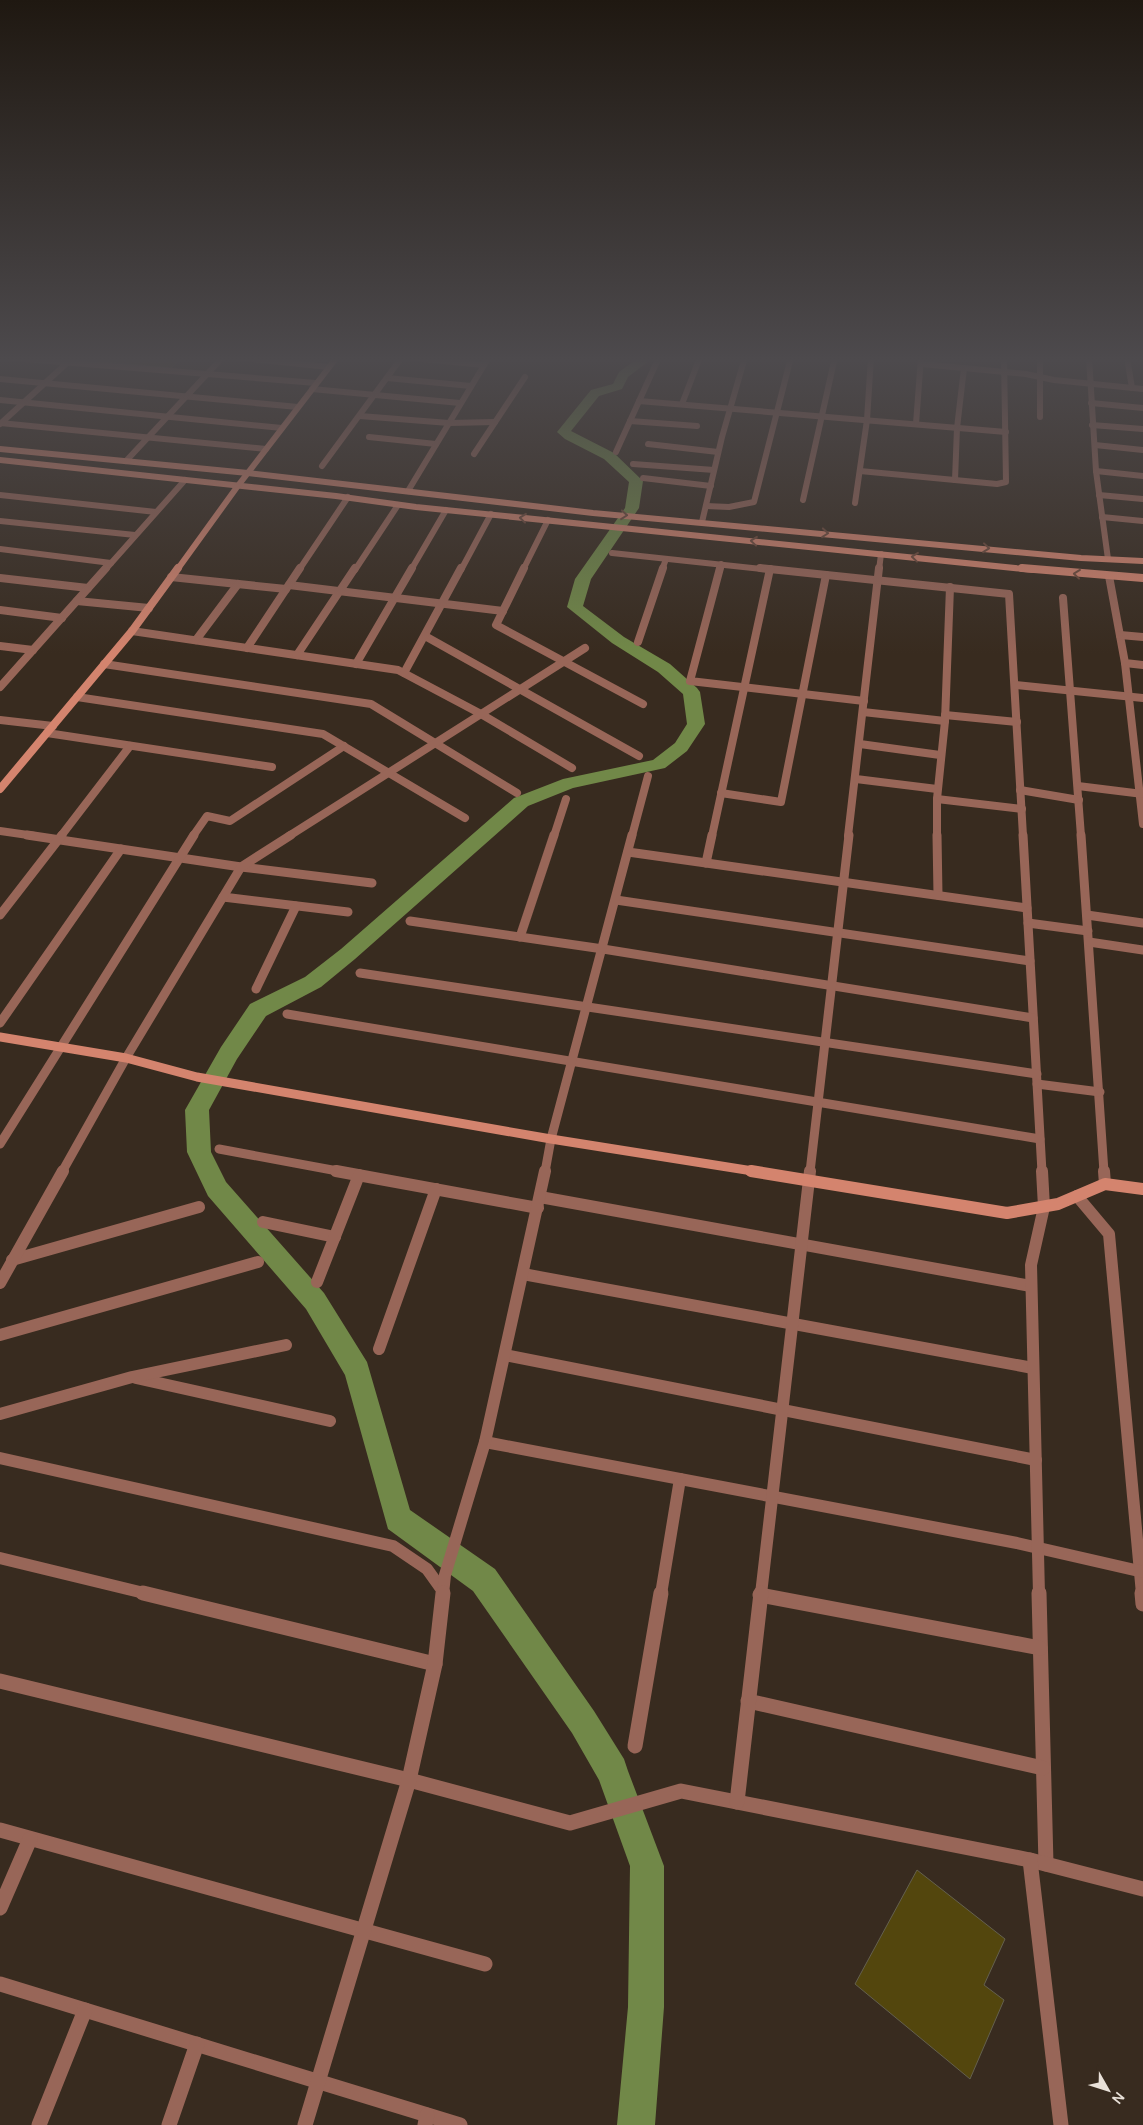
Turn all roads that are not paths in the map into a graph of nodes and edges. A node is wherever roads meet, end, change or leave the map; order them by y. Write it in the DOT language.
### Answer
graph roads {
  1 [pos="75,456"];
  2 [pos="130,456"];
  3 [pos="261,456"];
  4 [pos="329,456"];
  5 [pos="429,456"];
  6 [pos="717,456"];
  7 [pos="766,456"];
  8 [pos="813,456"];
  9 [pos="862,456"];
  10 [pos="956,456"];
  11 [pos="1006,456"];
  12 [pos="1095,456"];
  13 [pos="0,460"];
  14 [pos="126,461"];
  15 [pos="633,464"];
  16 [pos="322,466"];
  17 [pos="714,470"];
  18 [pos="860,471"];
  19 [pos="1096,471"];
  20 [pos="248,473"];
  21 [pos="1143,476"];
  22 [pos="643,478"];
  23 [pos="185,480"];
  24 [pos="955,480"];
  25 [pos="237,486"];
  26 [pos="711,486"];
  27 [pos="408,491"];
  28 [pos="0,495"];
  29 [pos="1099,495"];
  30 [pos="348,497"];
  31 [pos="1143,499"];
  32 [pos="803,500"];
  33 [pos="856,503"];
  34 [pos="398,505"];
  35 [pos="706,506"];
  36 [pos="446,510"];
  37 [pos="156,512"];
  38 [pos="492,514"];
  39 [pos="1102,517"];
  40 [pos="0,520"];
  41 [pos="548,520"];
  42 [pos="1143,521"];
  43 [pos="702,522"];
  44 [pos="135,535"];
  45 [pos="0,549"];
  46 [pos="612,553"];
  47 [pos="881,554"];
  48 [pos="666,558"];
  49 [pos="1108,559"];
  50 [pos="1143,561"];
  51 [pos="111,562"];
  52 [pos="721,564"];
  53 [pos="770,569"];
  54 [pos="826,575"];
  55 [pos="1109,576"];
  56 [pos="171,577"];
  57 [pos="0,578"];
  58 [pos="1143,578"];
  59 [pos="878,580"];
  60 [pos="238,584"];
  61 [pos="288,587"];
  62 [pos="88,588"];
  63 [pos="950,588"];
  64 [pos="340,592"];
  65 [pos="394,598"];
  66 [pos="1063,598"];
  67 [pos="77,601"];
  68 [pos="442,604"];
  69 [pos="149,608"];
  70 [pos="0,610"];
  71 [pos="503,611"];
  72 [pos="62,618"];
  73 [pos="132,631"];
  74 [pos="1120,635"];
  75 [pos="425,636"];
  76 [pos="1143,637"];
  77 [pos="196,640"];
  78 [pos="638,642"];
  79 [pos="0,646"];
  80 [pos="247,648"];
  81 [pos="585,648"];
  82 [pos="33,650"];
  83 [pos="297,655"];
  84 [pos="564,662"];
  85 [pos="1125,663"];
  86 [pos="104,664"];
  87 [pos="356,664"];
  88 [pos="1143,665"];
  89 [pos="404,673"];
  90 [pos="1015,685"];
  91 [pos="0,687"];
  92 [pos="744,687"];
  93 [pos="521,689"];
  94 [pos="1071,690"];
  95 [pos="802,694"];
  96 [pos="77,697"];
  97 [pos="1129,697"];
  98 [pos="1143,698"];
  99 [pos="643,704"];
  100 [pos="864,707"];
  101 [pos="481,714"];
  102 [pos="945,718"];
  103 [pos="0,720"];
  104 [pos="1017,722"];
  105 [pos="53,726"];
  106 [pos="47,733"];
  107 [pos="436,743"];
  108 [pos="860,744"];
  109 [pos="130,746"];
  110 [pos="344,746"];
  111 [pos="940,755"];
  112 [pos="639,756"];
  113 [pos="272,767"];
  114 [pos="572,768"];
  115 [pos="390,772"];
  116 [pos="648,776"];
  117 [pos="856,779"];
  118 [pos="1078,786"];
  119 [pos="0,789"];
  120 [pos="938,789"];
  121 [pos="1020,790"];
  122 [pos="517,793"];
  123 [pos="721,793"];
  124 [pos="1141,794"];
  125 [pos="566,799"];
  126 [pos="937,799"];
  127 [pos="1079,800"];
  128 [pos="1022,809"];
  129 [pos="465,818"];
  130 [pos="1143,824"];
  131 [pos="0,831"];
  132 [pos="58,840"];
  133 [pos="121,849"];
  134 [pos="628,852"];
  135 [pos="178,858"];
  136 [pos="706,863"];
  137 [pos="241,867"];
  138 [pos="372,882"];
  139 [pos="844,882"];
  140 [pos="938,896"];
  141 [pos="223,897"];
  142 [pos="616,900"];
  143 [pos="296,906"];
  144 [pos="1027,908"];
  145 [pos="348,912"];
  146 [pos="1087,915"];
  147 [pos="0,916"];
  148 [pos="410,922"];
  149 [pos="1028,923"];
  150 [pos="1143,923"];
  151 [pos="1088,931"];
  152 [pos="838,933"];
  153 [pos="520,937"];
  154 [pos="1089,942"];
  155 [pos="603,949"];
  156 [pos="1143,950"];
  157 [pos="1030,961"];
  158 [pos="360,973"];
  159 [pos="832,986"];
  160 [pos="256,989"];
  161 [pos="588,1007"];
  162 [pos="287,1014"];
  163 [pos="1033,1018"];
  164 [pos="0,1023"];
  165 [pos="0,1037"];
  166 [pos="825,1043"];
  167 [pos="59,1047"];
  168 [pos="126,1058"];
  169 [pos="574,1061"];
  170 [pos="1037,1079"];
  171 [pos="1100,1092"];
  172 [pos="818,1102"];
  173 [pos="1040,1139"];
  174 [pos="552,1140"];
  175 [pos="0,1144"];
  176 [pos="219,1149"];
  177 [pos="359,1175"];
  178 [pos="809,1180"];
  179 [pos="1105,1184"];
  180 [pos="436,1189"];
  181 [pos="1143,1189"];
  182 [pos="1077,1196"];
  183 [pos="539,1202"];
  184 [pos="199,1207"];
  185 [pos="1044,1207"];
  186 [pos="263,1222"];
  187 [pos="335,1237"];
  188 [pos="802,1244"];
  189 [pos="12,1260"];
  190 [pos="258,1262"];
  191 [pos="523,1274"];
  192 [pos="0,1282"];
  193 [pos="317,1282"];
  194 [pos="1032,1286"];
  195 [pos="792,1324"];
  196 [pos="0,1335"];
  197 [pos="286,1345"];
  198 [pos="379,1349"];
  199 [pos="505,1355"];
  200 [pos="1033,1368"];
  201 [pos="132,1377"];
  202 [pos="782,1410"];
  203 [pos="0,1414"];
  204 [pos="330,1421"];
  205 [pos="485,1442"];
  206 [pos="0,1458"];
  207 [pos="1036,1460"];
  208 [pos="680,1479"];
  209 [pos="772,1497"];
  210 [pos="1038,1547"];
  211 [pos="0,1558"];
  212 [pos="1142,1572"];
  213 [pos="442,1590"];
  214 [pos="760,1595"];
  215 [pos="1143,1604"];
  216 [pos="1040,1648"];
  217 [pos="435,1664"];
  218 [pos="0,1681"];
  219 [pos="748,1701"];
  220 [pos="635,1746"];
  221 [pos="1044,1768"];
  222 [pos="409,1780"];
  223 [pos="736,1802"];
  224 [pos="0,1830"];
  225 [pos="30,1839"];
  226 [pos="1030,1860"];
  227 [pos="1046,1864"];
  228 [pos="1143,1889"];
  229 [pos="0,1908"];
  230 [pos="364,1931"];
  231 [pos="485,1964"];
  232 [pos="0,1984"];
  233 [pos="85,2010"];
  234 [pos="197,2044"];
  235 [pos="318,2081"];
  236 [pos="426,2120"];
  237 [pos="40,2125"];
  238 [pos="170,2125"];
  239 [pos="305,2125"];
  240 [pos="460,2125"];
  241 [pos="1061,2125"];
  1 -- 14 [label="main road"];
  2 -- 14 [label="street"];
  3 -- 20 [label="main road"];
  4 -- 16 [label="street"];
  5 -- 27 [label="street"];
  6 -- 17 [label="street"];
  7 -- 35 [label="street"];
  8 -- 32 [label="street"];
  9 -- 18 [label="street"];
  10 -- 24 [label="street"];
  11 -- 24 [label="street"];
  12 -- 19 [label="street"];
  13 -- 23 [label="main road"];
  14 -- 20 [label="main road"];
  15 -- 17 [label="street"];
  17 -- 26 [label="street"];
  18 -- 24 [label="street"];
  18 -- 33 [label="street"];
  19 -- 21 [label="street"];
  19 -- 29 [label="street"];
  20 -- 25 [label="main road"];
  20 -- 27 [label="main road"];
  22 -- 26 [label="street"];
  23 -- 25 [label="main road"];
  23 -- 37 [label="street"];
  25 -- 30 [label="main road"];
  25 -- 56 [label="main road"];
  26 -- 35 [label="street"];
  27 -- 43 [label="main road, one-way"];
  28 -- 37 [label="street"];
  29 -- 31 [label="street"];
  29 -- 39 [label="street"];
  30 -- 34 [label="main road"];
  30 -- 61 [label="street"];
  34 -- 36 [label="main road"];
  34 -- 64 [label="street"];
  35 -- 43 [label="street"];
  36 -- 38 [label="main road"];
  36 -- 65 [label="street"];
  37 -- 44 [label="street"];
  41 -- 38 [label="main road, one-way"];
  38 -- 68 [label="street"];
  39 -- 42 [label="street"];
  39 -- 49 [label="street"];
  40 -- 44 [label="street"];
  47 -- 41 [label="main road, one-way"];
  41 -- 71 [label="street"];
  43 -- 49 [label="main road, one-way"];
  44 -- 51 [label="street"];
  45 -- 51 [label="street"];
  46 -- 48 [label="street"];
  55 -- 47 [label="main road, one-way"];
  47 -- 59 [label="street"];
  48 -- 52 [label="street"];
  48 -- 78 [label="street"];
  49 -- 50 [label="main road"];
  51 -- 62 [label="street"];
  52 -- 53 [label="street"];
  52 -- 92 [label="street"];
  53 -- 54 [label="street"];
  53 -- 92 [label="street"];
  54 -- 59 [label="street"];
  54 -- 95 [label="street"];
  55 -- 58 [label="main road"];
  55 -- 74 [label="street"];
  56 -- 60 [label="street"];
  56 -- 69 [label="main road"];
  57 -- 62 [label="street"];
  59 -- 63 [label="street"];
  59 -- 100 [label="street"];
  60 -- 61 [label="street"];
  60 -- 77 [label="street"];
  61 -- 64 [label="street"];
  61 -- 80 [label="street"];
  62 -- 67 [label="street"];
  63 -- 90 [label="street"];
  63 -- 102 [label="street"];
  64 -- 65 [label="street"];
  64 -- 83 [label="street"];
  65 -- 68 [label="street"];
  65 -- 87 [label="street"];
  66 -- 94 [label="street"];
  67 -- 69 [label="street"];
  67 -- 72 [label="street"];
  68 -- 71 [label="street"];
  68 -- 75 [label="street"];
  69 -- 73 [label="main road"];
  70 -- 72 [label="street"];
  71 -- 84 [label="street"];
  72 -- 82 [label="street"];
  73 -- 77 [label="street"];
  73 -- 86 [label="main road"];
  74 -- 76 [label="street"];
  74 -- 85 [label="street"];
  75 -- 89 [label="street"];
  75 -- 93 [label="street"];
  77 -- 80 [label="street"];
  79 -- 82 [label="street"];
  80 -- 83 [label="street"];
  81 -- 84 [label="street"];
  82 -- 91 [label="street"];
  83 -- 87 [label="street"];
  84 -- 93 [label="street"];
  84 -- 99 [label="street"];
  85 -- 88 [label="street"];
  85 -- 97 [label="street"];
  86 -- 96 [label="main road"];
  86 -- 107 [label="street"];
  87 -- 89 [label="street"];
  89 -- 101 [label="street"];
  90 -- 94 [label="street"];
  90 -- 104 [label="street"];
  92 -- 95 [label="street"];
  92 -- 123 [label="street"];
  93 -- 101 [label="street"];
  93 -- 112 [label="street"];
  94 -- 97 [label="street"];
  94 -- 118 [label="street"];
  95 -- 100 [label="street"];
  95 -- 123 [label="street"];
  96 -- 105 [label="main road"];
  96 -- 110 [label="street"];
  97 -- 98 [label="street"];
  97 -- 124 [label="street"];
  100 -- 102 [label="street"];
  100 -- 108 [label="street"];
  101 -- 107 [label="street"];
  101 -- 114 [label="street"];
  102 -- 104 [label="street"];
  102 -- 111 [label="street"];
  103 -- 105 [label="street"];
  104 -- 121 [label="street"];
  105 -- 106 [label="main road"];
  106 -- 109 [label="street"];
  106 -- 119 [label="main road"];
  107 -- 115 [label="street"];
  107 -- 122 [label="street"];
  108 -- 111 [label="street"];
  108 -- 117 [label="street"];
  109 -- 113 [label="street"];
  109 -- 132 [label="street"];
  110 -- 115 [label="street"];
  110 -- 135 [label="street"];
  111 -- 120 [label="street"];
  115 -- 129 [label="street"];
  115 -- 137 [label="street"];
  116 -- 134 [label="street"];
  117 -- 120 [label="street"];
  117 -- 139 [label="street"];
  118 -- 124 [label="street"];
  118 -- 127 [label="street"];
  120 -- 126 [label="street"];
  121 -- 127 [label="street"];
  121 -- 128 [label="street"];
  123 -- 136 [label="street"];
  124 -- 130 [label="street"];
  125 -- 153 [label="street"];
  126 -- 128 [label="street"];
  126 -- 140 [label="street"];
  127 -- 146 [label="street"];
  128 -- 144 [label="street"];
  131 -- 132 [label="street"];
  132 -- 133 [label="street"];
  132 -- 147 [label="street"];
  133 -- 135 [label="street"];
  133 -- 164 [label="street"];
  134 -- 136 [label="street"];
  134 -- 142 [label="street"];
  135 -- 137 [label="street"];
  135 -- 167 [label="street"];
  136 -- 139 [label="street"];
  137 -- 138 [label="street"];
  137 -- 141 [label="street"];
  139 -- 140 [label="street"];
  139 -- 152 [label="street"];
  140 -- 144 [label="street"];
  141 -- 143 [label="street"];
  141 -- 168 [label="street"];
  142 -- 152 [label="street"];
  142 -- 155 [label="street"];
  143 -- 145 [label="street"];
  143 -- 160 [label="street"];
  144 -- 149 [label="street"];
  146 -- 150 [label="street"];
  146 -- 151 [label="street"];
  148 -- 153 [label="street"];
  149 -- 151 [label="street"];
  149 -- 157 [label="street"];
  151 -- 154 [label="street"];
  152 -- 157 [label="street"];
  152 -- 159 [label="street"];
  153 -- 155 [label="street"];
  154 -- 156 [label="street"];
  154 -- 171 [label="street"];
  155 -- 159 [label="street"];
  155 -- 161 [label="street"];
  157 -- 163 [label="street"];
  158 -- 161 [label="street"];
  159 -- 163 [label="street"];
  159 -- 166 [label="street"];
  161 -- 166 [label="street"];
  161 -- 169 [label="street"];
  162 -- 169 [label="street"];
  163 -- 170 [label="street"];
  165 -- 167 [label="main road"];
  166 -- 170 [label="street"];
  166 -- 172 [label="street"];
  167 -- 168 [label="main road"];
  167 -- 175 [label="street"];
  168 -- 174 [label="main road"];
  168 -- 189 [label="street"];
  169 -- 172 [label="street"];
  169 -- 174 [label="street"];
  170 -- 171 [label="street"];
  170 -- 173 [label="street"];
  171 -- 179 [label="street"];
  172 -- 173 [label="street"];
  172 -- 178 [label="street"];
  173 -- 185 [label="street"];
  174 -- 178 [label="main road"];
  174 -- 183 [label="street"];
  176 -- 177 [label="street"];
  177 -- 180 [label="street"];
  177 -- 187 [label="street"];
  178 -- 185 [label="main road"];
  178 -- 188 [label="street"];
  179 -- 181 [label="main road"];
  179 -- 182 [label="main road"];
  180 -- 183 [label="street"];
  180 -- 198 [label="street"];
  182 -- 185 [label="main road"];
  182 -- 212 [label="street"];
  183 -- 188 [label="street"];
  183 -- 191 [label="street"];
  184 -- 189 [label="street"];
  185 -- 194 [label="street"];
  186 -- 187 [label="street"];
  187 -- 193 [label="street"];
  188 -- 194 [label="street"];
  188 -- 195 [label="street"];
  189 -- 192 [label="street"];
  190 -- 196 [label="street"];
  191 -- 195 [label="street"];
  191 -- 199 [label="street"];
  194 -- 200 [label="street"];
  195 -- 200 [label="street"];
  195 -- 202 [label="street"];
  197 -- 201 [label="street"];
  199 -- 202 [label="street"];
  199 -- 205 [label="street"];
  200 -- 207 [label="street"];
  201 -- 203 [label="street"];
  201 -- 204 [label="street"];
  202 -- 207 [label="street"];
  202 -- 209 [label="street"];
  205 -- 208 [label="street"];
  205 -- 213 [label="street"];
  206 -- 213 [label="street"];
  207 -- 210 [label="street"];
  208 -- 209 [label="street"];
  208 -- 220 [label="street"];
  209 -- 210 [label="street"];
  209 -- 214 [label="street"];
  210 -- 212 [label="street"];
  210 -- 216 [label="street"];
  211 -- 217 [label="street"];
  212 -- 215 [label="street"];
  213 -- 217 [label="street"];
  214 -- 216 [label="street"];
  214 -- 219 [label="street"];
  216 -- 221 [label="street"];
  217 -- 222 [label="street"];
  218 -- 222 [label="street"];
  219 -- 221 [label="street"];
  219 -- 223 [label="street"];
  221 -- 227 [label="street"];
  222 -- 223 [label="street"];
  222 -- 230 [label="street"];
  223 -- 226 [label="street"];
  224 -- 225 [label="street"];
  225 -- 229 [label="street"];
  225 -- 230 [label="street"];
  226 -- 227 [label="street"];
  226 -- 241 [label="street"];
  227 -- 228 [label="street"];
  230 -- 231 [label="street"];
  230 -- 235 [label="street"];
  232 -- 233 [label="street"];
  233 -- 234 [label="street"];
  233 -- 237 [label="street"];
  234 -- 235 [label="street"];
  234 -- 238 [label="street"];
  235 -- 236 [label="street"];
  235 -- 239 [label="street"];
  236 -- 240 [label="street"];
}
